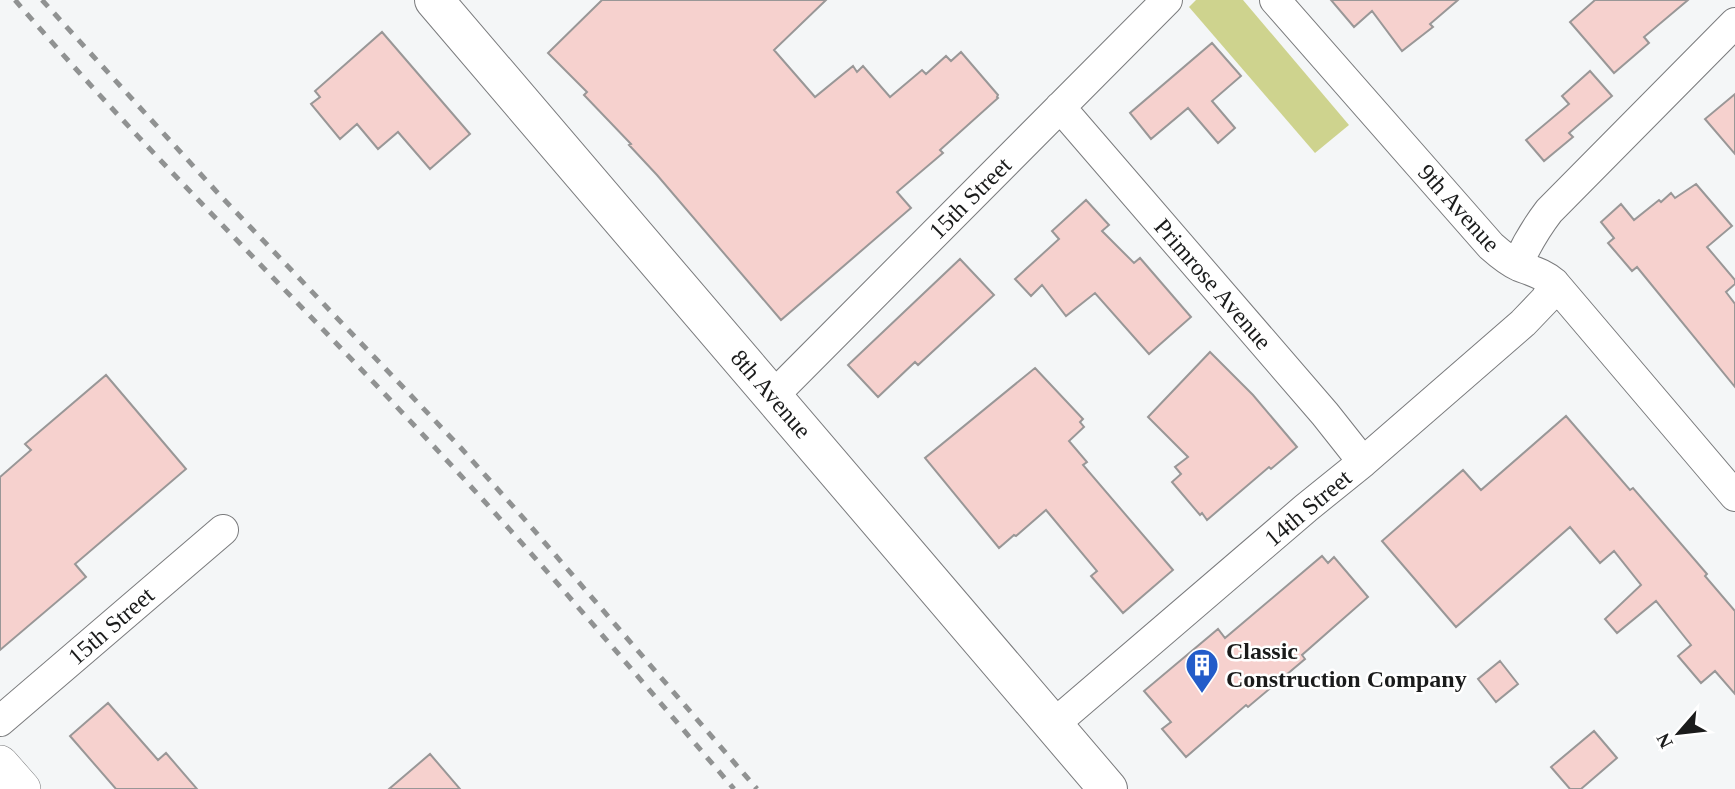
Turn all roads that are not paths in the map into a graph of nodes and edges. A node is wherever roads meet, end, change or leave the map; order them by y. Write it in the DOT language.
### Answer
graph roads {
  1 [pos="434,0"];
  2 [pos="1167,0"];
  3 [pos="1275,0"];
  4 [pos="1735,23"];
  5 [pos="1060,107"];
  6 [pos="1517,265"];
  7 [pos="1554,283"];
  8 [pos="773,396"];
  9 [pos="1363,462"];
  10 [pos="1735,496"];
  11 [pos="223,530"];
  12 [pos="0,721"];
  13 [pos="1053,725"];
  14 [pos="0,764"];
  15 [pos="22,789"];
  16 [pos="1108,789"];
  1 -- 8 [label="main road, 8th Avenue"];
  2 -- 5 [label="street, 15th Street"];
  3 -- 6 [label="street, 9th Avenue"];
  4 -- 6 [label="street"];
  5 -- 8 [label="street, 15th Street"];
  5 -- 9 [label="street, Primrose Avenue"];
  6 -- 7 [label="street, 9th Avenue"];
  7 -- 9 [label="street, 14th Street"];
  7 -- 10 [label="street, 9th Avenue"];
  8 -- 13 [label="main road, 8th Avenue"];
  9 -- 13 [label="street, 14th Street"];
  11 -- 12 [label="street, 15th Street"];
  13 -- 16 [label="main road, 8th Avenue"];
  14 -- 15 [label="street"];
}
